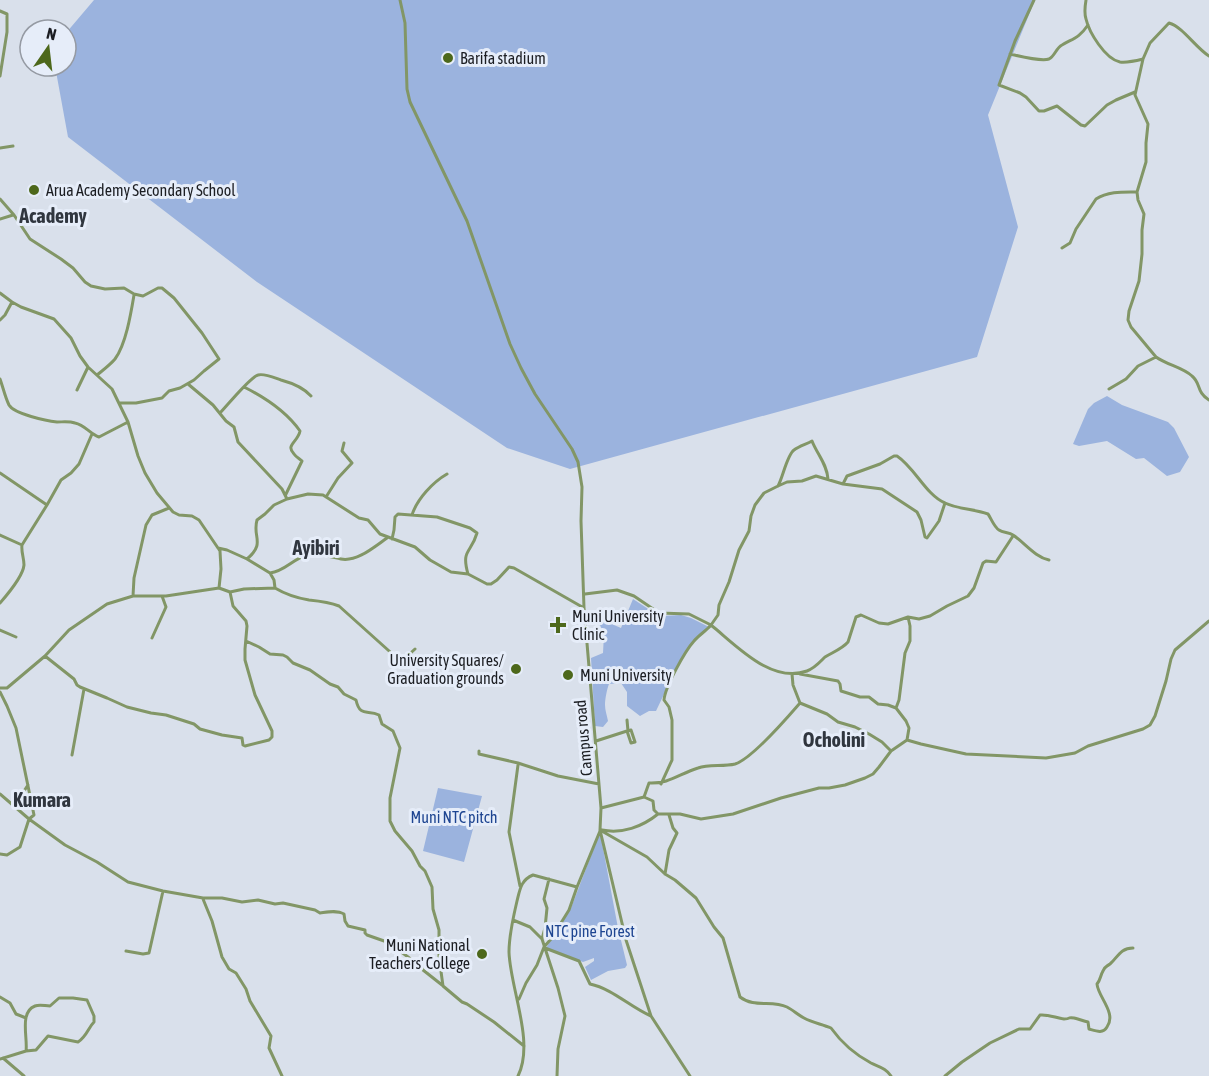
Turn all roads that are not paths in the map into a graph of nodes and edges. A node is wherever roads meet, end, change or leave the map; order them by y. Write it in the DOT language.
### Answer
graph roads {
  1 [pos="400,0"];
  2 [pos="1034,0"];
  3 [pos="1086,0"];
  4 [pos="0,11"];
  5 [pos="1088,25"];
  6 [pos="1010,54"];
  7 [pos="1209,56"];
  8 [pos="1143,59"];
  9 [pos="0,76"];
  10 [pos="1136,92"];
  11 [pos="13,146"];
  12 [pos="0,148"];
  13 [pos="1137,192"];
  14 [pos="0,199"];
  15 [pos="14,215"];
  16 [pos="0,219"];
  17 [pos="1062,248"];
  18 [pos="0,293"];
  19 [pos="134,294"];
  20 [pos="12,302"];
  21 [pos="0,320"];
  22 [pos="1156,357"];
  23 [pos="88,367"];
  24 [pos="97,375"];
  25 [pos="0,379"];
  26 [pos="188,384"];
  27 [pos="244,387"];
  28 [pos="1109,389"];
  29 [pos="77,390"];
  30 [pos="311,396"];
  31 [pos="1209,399"];
  32 [pos="119,403"];
  33 [pos="220,414"];
  34 [pos="129,422"];
  35 [pos="92,434"];
  36 [pos="344,443"];
  37 [pos="0,473"];
  38 [pos="447,474"];
  39 [pos="828,479"];
  40 [pos="843,484"];
  41 [pos="778,486"];
  42 [pos="286,494"];
  43 [pos="326,497"];
  44 [pos="287,499"];
  45 [pos="945,503"];
  46 [pos="47,506"];
  47 [pos="169,508"];
  48 [pos="411,515"];
  49 [pos="0,535"];
  50 [pos="1013,536"];
  51 [pos="389,538"];
  52 [pos="22,545"];
  53 [pos="218,548"];
  54 [pos="247,559"];
  55 [pos="1049,560"];
  56 [pos="270,573"];
  57 [pos="468,574"];
  58 [pos="219,588"];
  59 [pos="275,588"];
  60 [pos="230,592"];
  61 [pos="584,594"];
  62 [pos="133,596"];
  63 [pos="162,596"];
  64 [pos="0,603"];
  65 [pos="584,608"];
  66 [pos="908,617"];
  67 [pos="1209,621"];
  68 [pos="711,625"];
  69 [pos="0,630"];
  70 [pos="16,637"];
  71 [pos="152,638"];
  72 [pos="246,641"];
  73 [pos="415,649"];
  74 [pos="45,656"];
  75 [pos="799,673"];
  76 [pos="792,674"];
  77 [pos="84,689"];
  78 [pos="0,690"];
  79 [pos="800,703"];
  80 [pos="896,708"];
  81 [pos="627,720"];
  82 [pos="907,740"];
  83 [pos="596,741"];
  84 [pos="479,751"];
  85 [pos="891,751"];
  86 [pos="72,755"];
  87 [pos="518,765"];
  88 [pos="599,784"];
  89 [pos="661,784"];
  90 [pos="28,785"];
  91 [pos="0,794"];
  92 [pos="644,797"];
  93 [pos="14,806"];
  94 [pos="601,808"];
  95 [pos="658,814"];
  96 [pos="669,815"];
  97 [pos="29,819"];
  98 [pos="600,830"];
  99 [pos="0,854"];
  100 [pos="665,874"];
  101 [pos="549,879"];
  102 [pos="578,887"];
  103 [pos="520,888"];
  104 [pos="163,891"];
  105 [pos="203,898"];
  106 [pos="513,920"];
  107 [pos="542,939"];
  108 [pos="544,947"];
  109 [pos="1133,948"];
  110 [pos="126,951"];
  111 [pos="443,986"];
  112 [pos="0,997"];
  113 [pos="518,1001"];
  114 [pos="651,1016"];
  115 [pos="26,1018"];
  116 [pos="524,1046"];
  117 [pos="26,1051"];
  118 [pos="2,1059"];
  119 [pos="519,1075"];
  120 [pos="24,1076"];
  121 [pos="282,1076"];
  122 [pos="557,1076"];
  123 [pos="690,1076"];
  124 [pos="891,1076"];
  125 [pos="945,1076"];
  1 -- 61 [label="street, Campus road"];
  2 -- 6 [label="street"];
  3 -- 5 [label="street"];
  4 -- 9 [label="street"];
  5 -- 6 [label="street"];
  5 -- 8 [label="street"];
  6 -- 10 [label="street"];
  7 -- 8 [label="street"];
  8 -- 10 [label="street"];
  10 -- 13 [label="street"];
  11 -- 12 [label="street"];
  13 -- 17 [label="street"];
  13 -- 22 [label="street"];
  14 -- 15 [label="street"];
  15 -- 16 [label="street"];
  15 -- 19 [label="street"];
  18 -- 20 [label="street"];
  19 -- 24 [label="street"];
  19 -- 26 [label="street"];
  20 -- 21 [label="street"];
  20 -- 23 [label="street"];
  22 -- 28 [label="street"];
  22 -- 31 [label="street"];
  23 -- 24 [label="street"];
  23 -- 29 [label="street"];
  24 -- 32 [label="street"];
  25 -- 35 [label="street"];
  26 -- 32 [label="street"];
  26 -- 33 [label="street"];
  27 -- 30 [label="street"];
  27 -- 33 [label="street"];
  27 -- 42 [label="street"];
  32 -- 34 [label="street"];
  33 -- 42 [label="street"];
  34 -- 35 [label="street"];
  34 -- 47 [label="street"];
  35 -- 46 [label="street"];
  36 -- 43 [label="street"];
  37 -- 46 [label="street"];
  38 -- 48 [label="street"];
  39 -- 40 [label="street"];
  39 -- 41 [label="street"];
  39 -- 41 [label="street"];
  40 -- 45 [label="street"];
  40 -- 45 [label="street"];
  41 -- 68 [label="street"];
  42 -- 44 [label="street"];
  43 -- 44 [label="street"];
  43 -- 51 [label="street"];
  44 -- 54 [label="street"];
  45 -- 50 [label="street"];
  46 -- 52 [label="street"];
  47 -- 53 [label="street"];
  47 -- 62 [label="street"];
  48 -- 51 [label="street"];
  48 -- 57 [label="street"];
  49 -- 52 [label="street"];
  50 -- 55 [label="street"];
  50 -- 66 [label="street"];
  51 -- 56 [label="street"];
  51 -- 57 [label="street"];
  52 -- 64 [label="street"];
  53 -- 54 [label="street"];
  53 -- 58 [label="street"];
  54 -- 56 [label="street"];
  56 -- 59 [label="street"];
  57 -- 65 [label="street"];
  58 -- 60 [label="street"];
  58 -- 63 [label="street"];
  59 -- 60 [label="street"];
  59 -- 73 [label="street"];
  60 -- 72 [label="street"];
  61 -- 65 [label="street, Campus road"];
  61 -- 68 [label="street"];
  62 -- 63 [label="street"];
  62 -- 74 [label="street"];
  63 -- 71 [label="street"];
  65 -- 83 [label="street, Campus road"];
  66 -- 75 [label="street"];
  66 -- 80 [label="street"];
  67 -- 82 [label="street"];
  68 -- 76 [label="street"];
  68 -- 89 [label="street"];
  69 -- 70 [label="street"];
  72 -- 77 [label="street"];
  72 -- 111 [label="street"];
  74 -- 77 [label="street"];
  74 -- 78 [label="street"];
  75 -- 76 [label="street"];
  75 -- 80 [label="street"];
  76 -- 79 [label="street"];
  77 -- 86 [label="street"];
  78 -- 90 [label="street"];
  79 -- 85 [label="street"];
  79 -- 89 [label="street"];
  80 -- 82 [label="street"];
  81 -- 83 [label="street"];
  82 -- 85 [label="street"];
  83 -- 88 [label="street, Campus road"];
  84 -- 88 [label="street"];
  85 -- 96 [label="street"];
  87 -- 103 [label="street"];
  88 -- 94 [label="street, Campus road"];
  89 -- 92 [label="street"];
  90 -- 93 [label="street"];
  90 -- 97 [label="street"];
  91 -- 93 [label="street"];
  92 -- 94 [label="street"];
  92 -- 95 [label="street"];
  93 -- 97 [label="street"];
  94 -- 98 [label="street, Campus road"];
  95 -- 96 [label="street"];
  95 -- 98 [label="street"];
  96 -- 100 [label="street"];
  97 -- 99 [label="street"];
  97 -- 104 [label="street"];
  98 -- 100 [label="street"];
  98 -- 102 [label="street"];
  98 -- 114 [label="street"];
  100 -- 124 [label="street"];
  101 -- 102 [label="street"];
  101 -- 103 [label="street"];
  101 -- 107 [label="street"];
  102 -- 108 [label="street"];
  103 -- 106 [label="street"];
  104 -- 105 [label="street"];
  104 -- 110 [label="street"];
  105 -- 111 [label="street"];
  105 -- 121 [label="street"];
  106 -- 107 [label="street"];
  106 -- 113 [label="street"];
  107 -- 108 [label="street"];
  108 -- 113 [label="street"];
  108 -- 114 [label="street"];
  108 -- 122 [label="street"];
  109 -- 125 [label="street"];
  111 -- 116 [label="street"];
  112 -- 115 [label="street"];
  113 -- 116 [label="street"];
  114 -- 123 [label="street"];
  115 -- 117 [label="street"];
  115 -- 117 [label="street"];
  116 -- 119 [label="street"];
  117 -- 118 [label="street"];
  118 -- 120 [label="street"];
}
